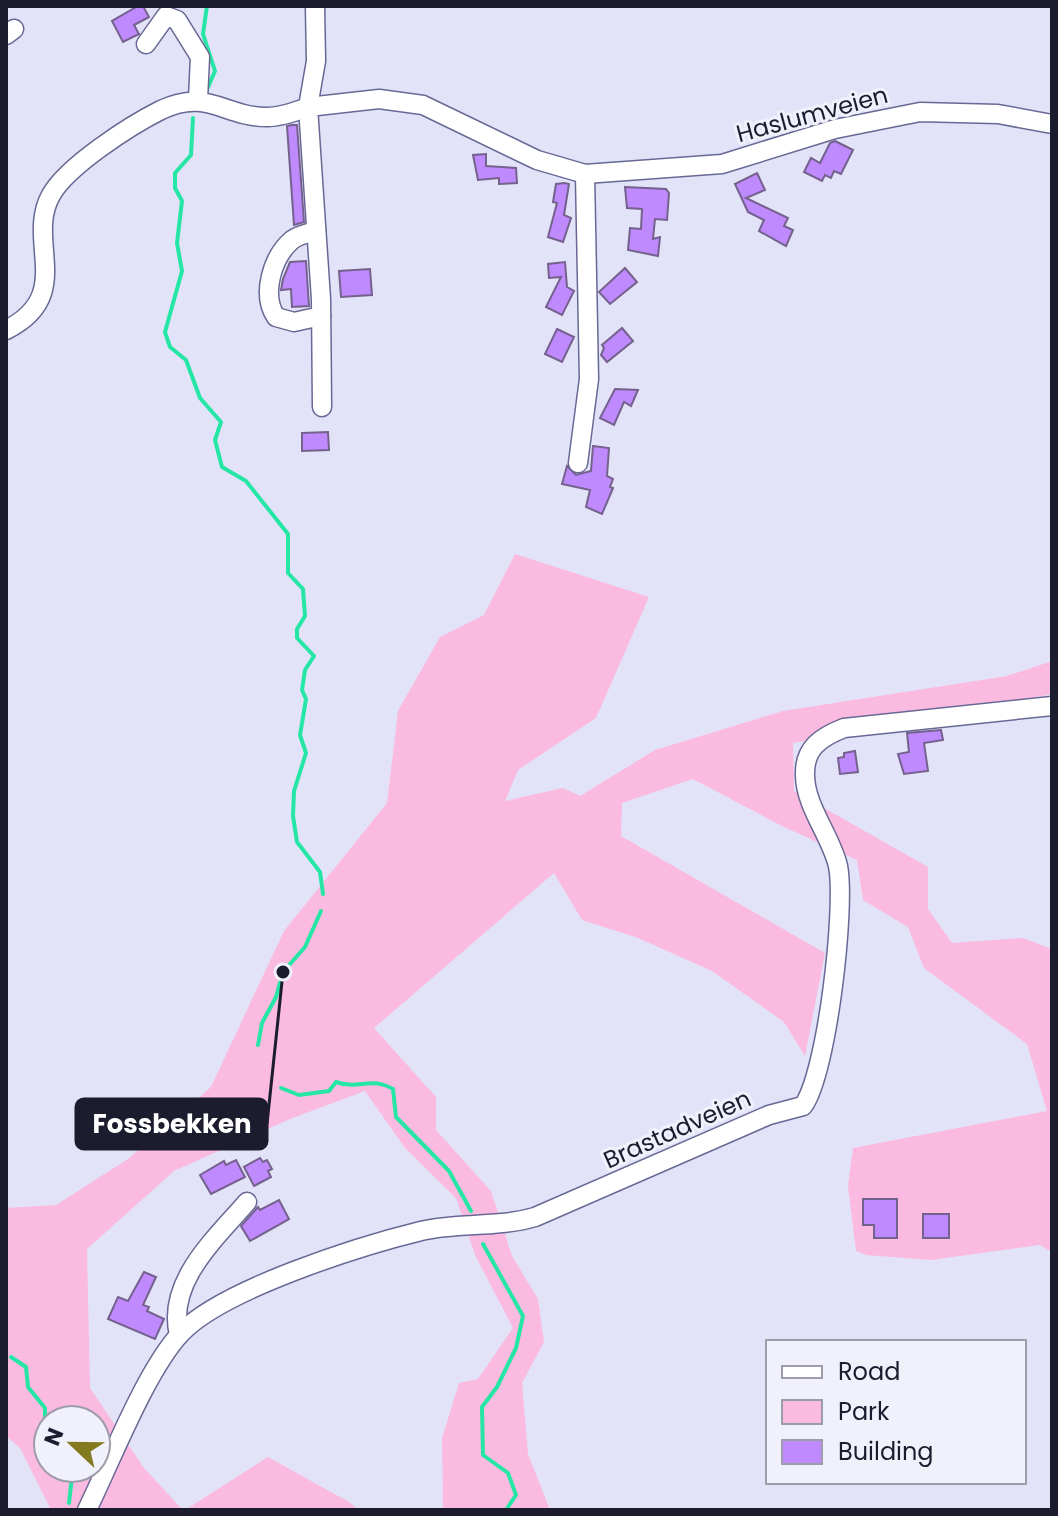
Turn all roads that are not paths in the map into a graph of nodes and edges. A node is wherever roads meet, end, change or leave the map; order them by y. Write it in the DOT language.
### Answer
graph roads {
  1 [pos="315,6"];
  2 [pos="146,44"];
  3 [pos="198,99"];
  4 [pos="308,107"];
  5 [pos="1052,124"];
  6 [pos="585,174"];
  7 [pos="316,231"];
  8 [pos="321,316"];
  9 [pos="6,330"];
  10 [pos="322,407"];
  11 [pos="578,463"];
  12 [pos="1052,706"];
  13 [pos="247,1202"];
  14 [pos="179,1335"];
  15 [pos="87,1510"];
  1 -- 4 [label="street"];
  2 -- 3 [label="street"];
  3 -- 4 [label="street, Haslumveien"];
  3 -- 9 [label="street"];
  4 -- 6 [label="street, Haslumveien"];
  4 -- 7 [label="street"];
  5 -- 6 [label="street, Haslumveien"];
  6 -- 11 [label="street"];
  7 -- 8 [label="street"];
  7 -- 8 [label="street"];
  8 -- 10 [label="street"];
  12 -- 14 [label="street, Brastadveien"];
  13 -- 14 [label="street"];
  14 -- 15 [label="street, Brastadveien"];
}
